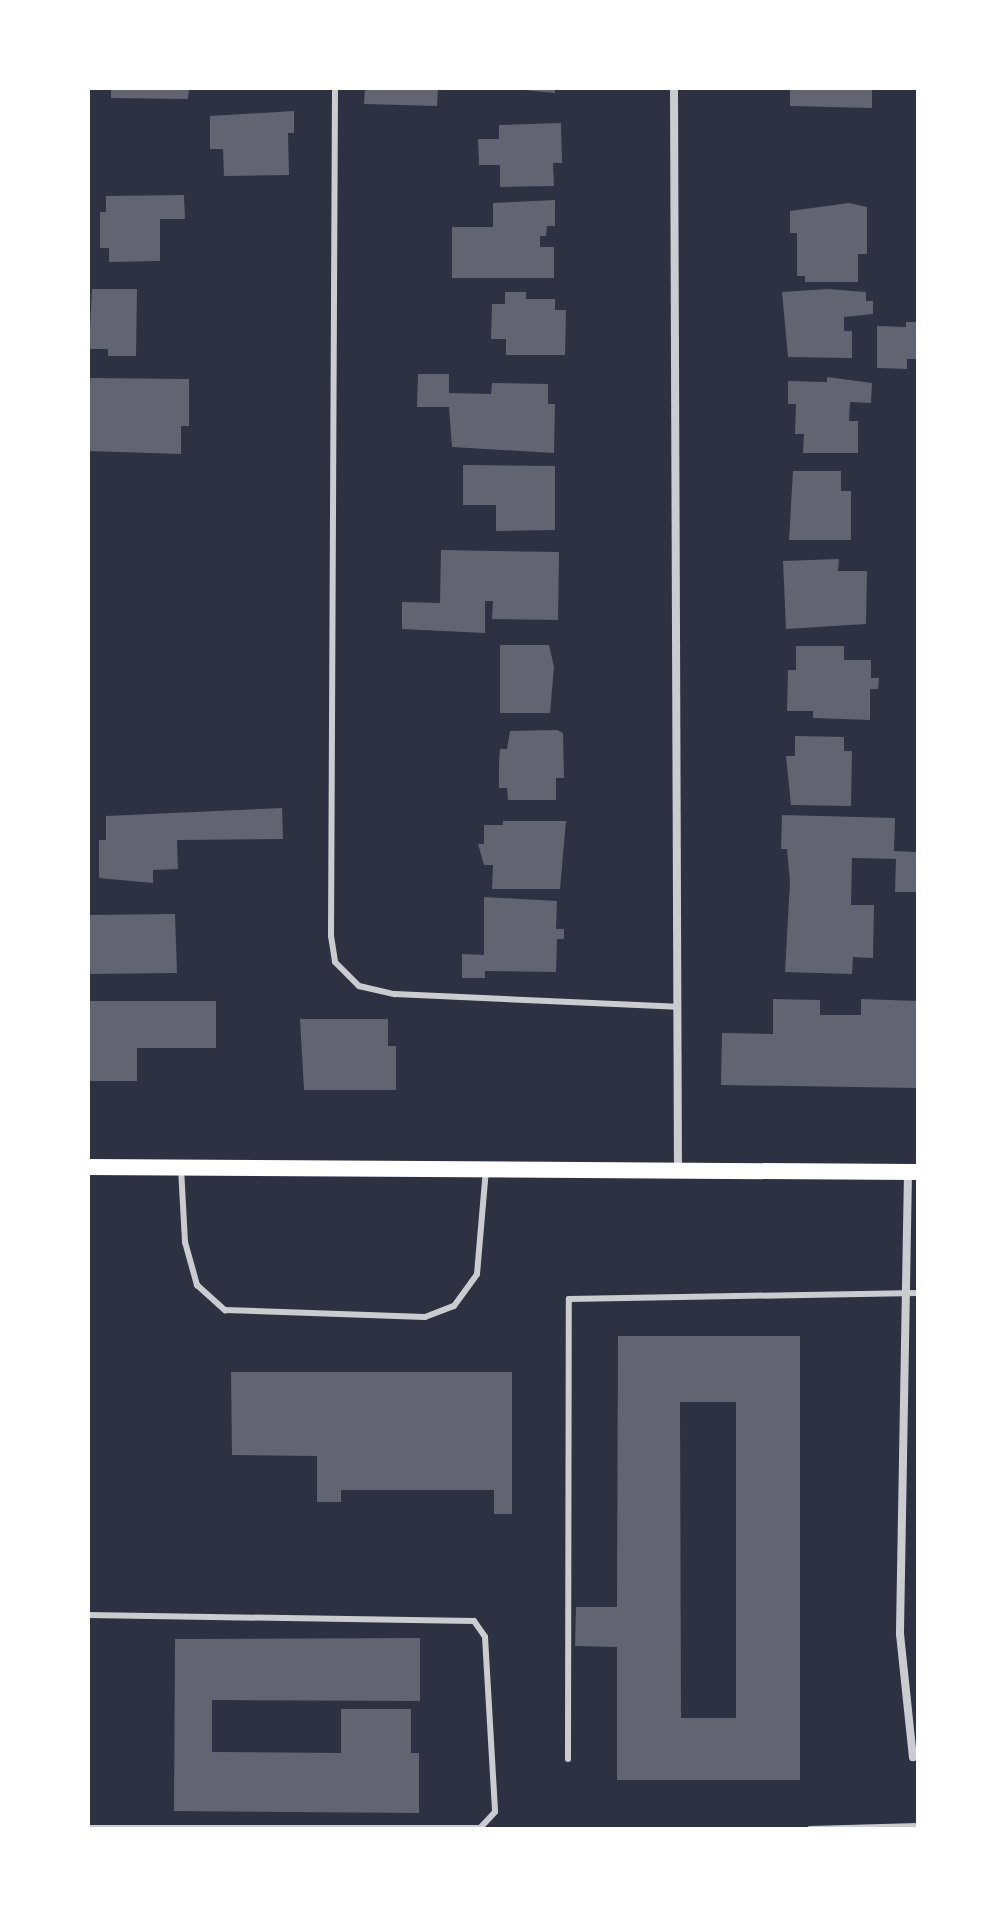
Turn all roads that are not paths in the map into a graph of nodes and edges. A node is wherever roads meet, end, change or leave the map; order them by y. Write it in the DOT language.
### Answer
graph roads {
  1 [pos="335,88"];
  2 [pos="674,88"];
  3 [pos="677,1007"];
  4 [pos="88,1167"];
  5 [pos="181,1168"];
  6 [pos="486,1169"];
  7 [pos="678,1169"];
  8 [pos="913,1172"];
  9 [pos="906,1293"];
  10 [pos="918,1293"];
  11 [pos="88,1615"];
  12 [pos="913,1757"];
  13 [pos="568,1759"];
  14 [pos="918,1826"];
  15 [pos="88,1828"];
  16 [pos="810,1829"];
  1 -- 3 [label="lane"];
  2 -- 3 [label="street"];
  3 -- 7 [label="street"];
  4 -- 5 [label="main road"];
  5 -- 6 [label="main road"];
  5 -- 6 [label="lane"];
  6 -- 7 [label="main road"];
  7 -- 8 [label="main road"];
  8 -- 9 [label="street"];
  9 -- 10 [label="lane"];
  9 -- 12 [label="street"];
  9 -- 13 [label="lane"];
  11 -- 15 [label="lane"];
  14 -- 16 [label="lane"];
}
